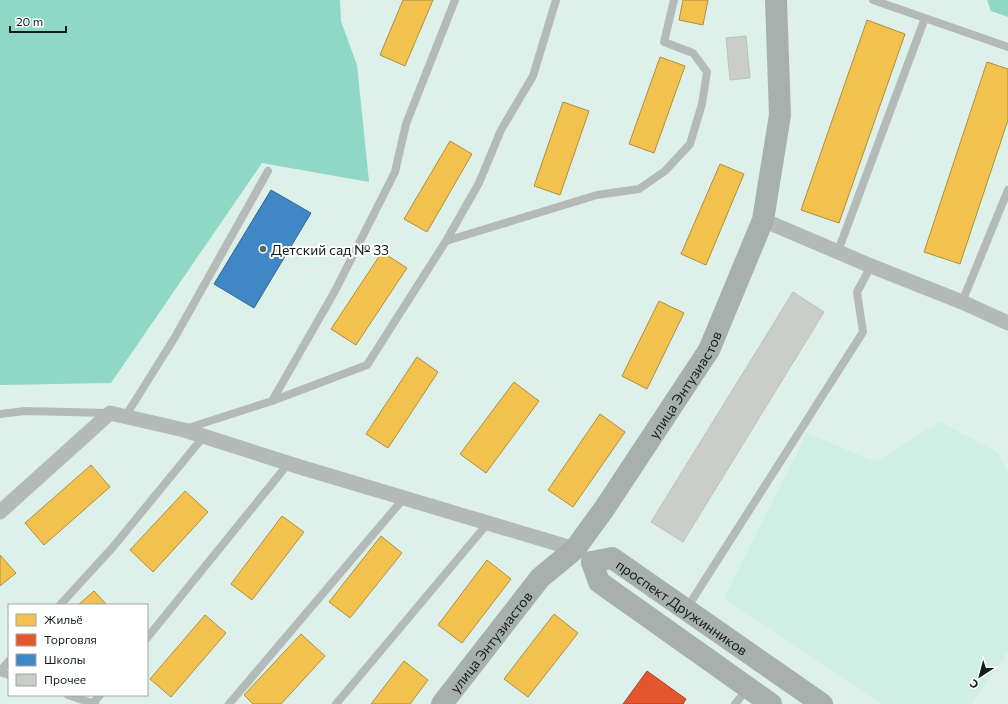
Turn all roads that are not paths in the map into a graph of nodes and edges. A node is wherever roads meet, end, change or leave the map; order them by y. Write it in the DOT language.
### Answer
graph roads {
  1 [pos="455,0"];
  2 [pos="556,0"];
  3 [pos="674,0"];
  4 [pos="776,0"];
  5 [pos="874,0"];
  6 [pos="925,18"];
  7 [pos="1008,48"];
  8 [pos="268,172"];
  9 [pos="1008,190"];
  10 [pos="763,220"];
  11 [pos="446,241"];
  12 [pos="838,251"];
  13 [pos="871,266"];
  14 [pos="962,302"];
  15 [pos="1008,323"];
  16 [pos="272,401"];
  17 [pos="110,413"];
  18 [pos="0,414"];
  19 [pos="125,416"];
  20 [pos="184,430"];
  21 [pos="204,436"];
  22 [pos="288,464"];
  23 [pos="404,498"];
  24 [pos="0,512"];
  25 [pos="488,523"];
  26 [pos="583,555"];
  27 [pos="61,604"];
  28 [pos="686,609"];
  29 [pos="148,637"];
  30 [pos="8,662"];
  31 [pos="0,671"];
  32 [pos="71,696"];
  33 [pos="742,696"];
  34 [pos="94,704"];
  35 [pos="229,704"];
  36 [pos="336,704"];
  37 [pos="442,704"];
  38 [pos="771,704"];
  39 [pos="822,704"];
  1 -- 16 [label="lane"];
  2 -- 11 [label="lane"];
  3 -- 11 [label="lane"];
  4 -- 10 [label="street, улица Энтузиастов"];
  5 -- 6 [label="lane"];
  6 -- 7 [label="lane"];
  6 -- 12 [label="lane"];
  8 -- 19 [label="lane"];
  9 -- 14 [label="lane"];
  10 -- 12 [label="street"];
  10 -- 26 [label="street, улица Энтузиастов"];
  11 -- 16 [label="lane"];
  12 -- 13 [label="street"];
  13 -- 14 [label="street"];
  13 -- 28 [label="lane"];
  14 -- 15 [label="street"];
  16 -- 20 [label="lane"];
  17 -- 18 [label="lane"];
  17 -- 19 [label="street"];
  17 -- 24 [label="street"];
  19 -- 20 [label="street"];
  20 -- 21 [label="street"];
  21 -- 22 [label="street"];
  21 -- 27 [label="lane"];
  22 -- 23 [label="street"];
  22 -- 29 [label="lane"];
  23 -- 25 [label="street"];
  23 -- 35 [label="lane"];
  25 -- 26 [label="street"];
  25 -- 36 [label="lane"];
  26 -- 28 [label="street, проспект Дружинников"];
  26 -- 33 [label="street, проспект Дружинников"];
  26 -- 37 [label="street, улица Энтузиастов"];
  28 -- 39 [label="street, проспект Дружинников"];
  30 -- 31 [label="lane"];
  32 -- 34 [label="lane"];
  33 -- 38 [label="street, проспект Дружинников"];
}
